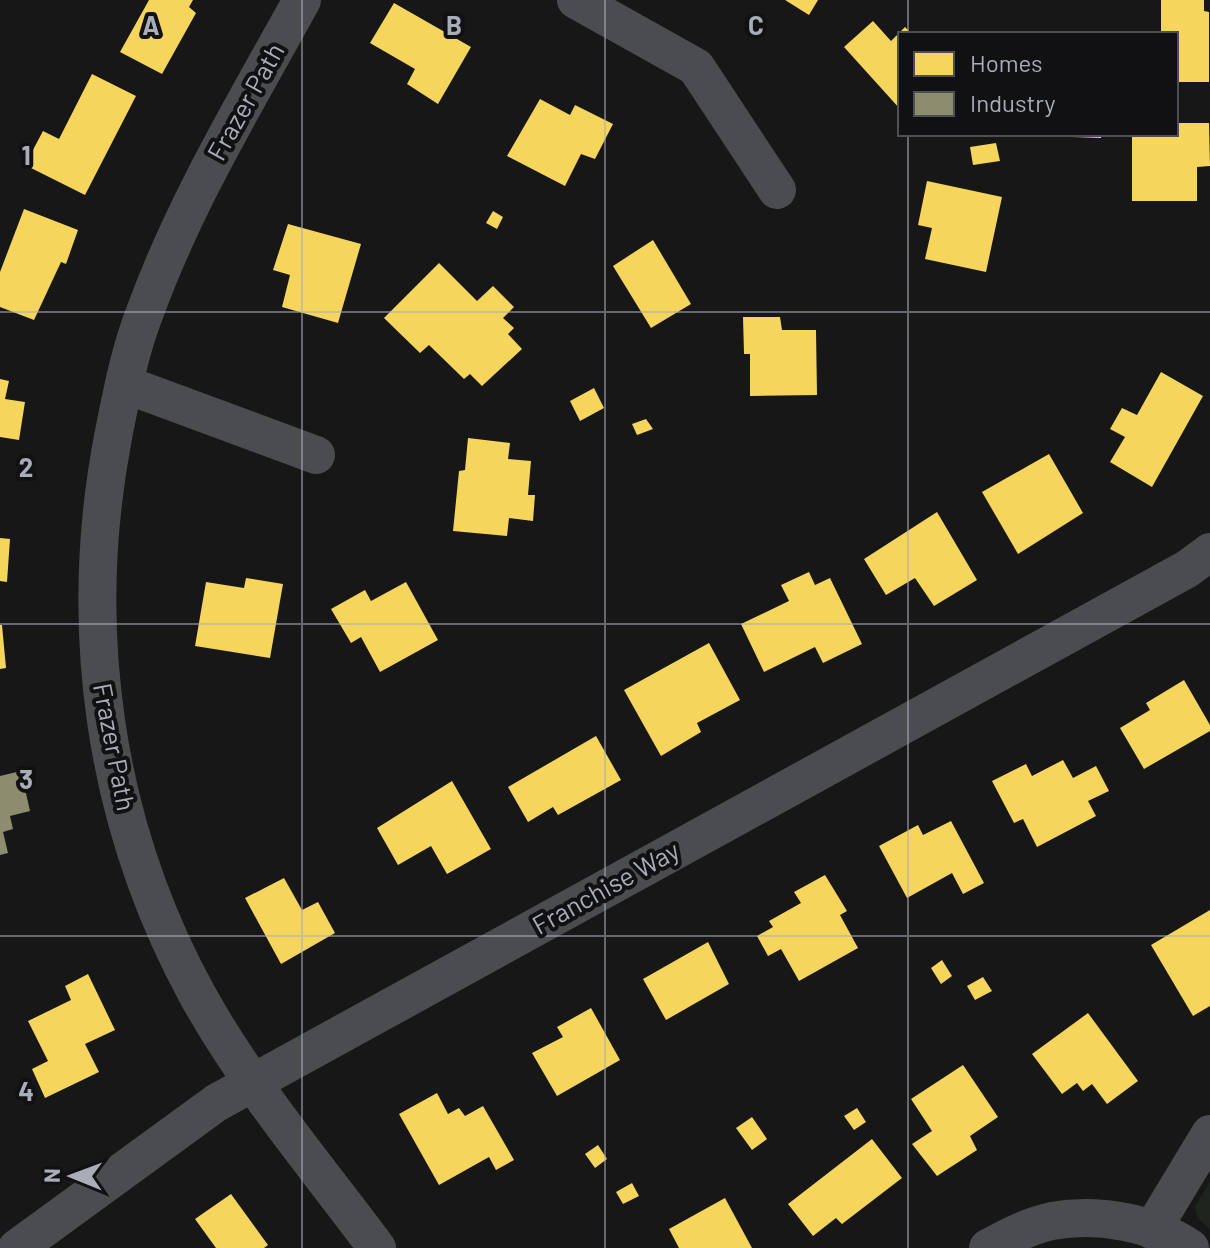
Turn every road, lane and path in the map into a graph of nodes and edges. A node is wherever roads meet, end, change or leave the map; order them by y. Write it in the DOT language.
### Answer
graph roads {
  1 [pos="302,0"];
  2 [pos="576,0"];
  3 [pos="777,190"];
  4 [pos="124,384"];
  5 [pos="316,455"];
  6 [pos="1210,552"];
  7 [pos="253,1082"];
  8 [pos="1210,1134"];
  9 [pos="1152,1230"];
  10 [pos="17,1248"];
  11 [pos="377,1248"];
  12 [pos="988,1248"];
  13 [pos="1190,1248"];
  1 -- 4 [label="street, Frazer Path"];
  2 -- 3 [label="street"];
  4 -- 5 [label="street"];
  4 -- 7 [label="street, Frazer Path"];
  6 -- 7 [label="street, Franchise Way"];
  7 -- 10 [label="street, Franchise Way"];
  7 -- 11 [label="street, Frazer Path"];
  8 -- 9 [label="street"];
  9 -- 12 [label="street"];
  9 -- 13 [label="street"];
}
